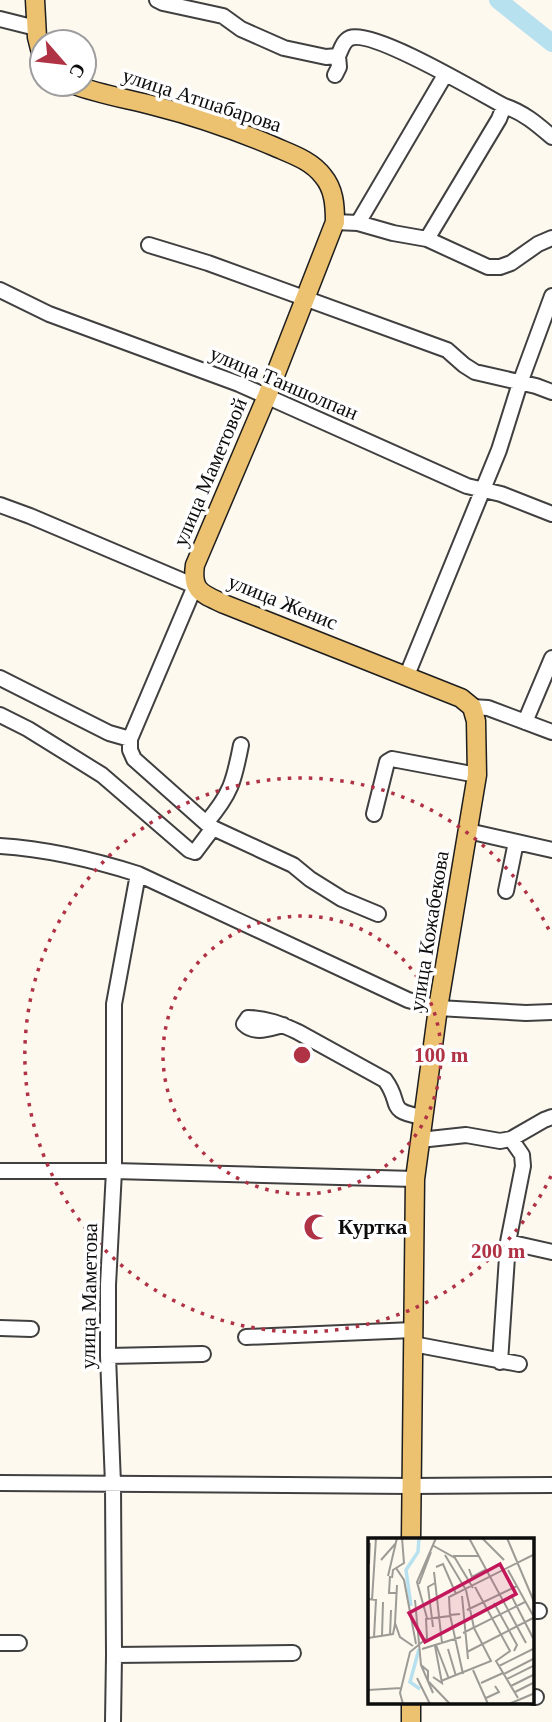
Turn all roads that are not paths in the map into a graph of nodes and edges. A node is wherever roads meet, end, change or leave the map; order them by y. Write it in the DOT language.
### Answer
graph roads {
  1 [pos="35,0"];
  2 [pos="157,0"];
  3 [pos="0,19"];
  4 [pos="36,28"];
  5 [pos="338,56"];
  6 [pos="335,75"];
  7 [pos="445,75"];
  8 [pos="98,91"];
  9 [pos="504,106"];
  10 [pos="552,137"];
  11 [pos="335,222"];
  12 [pos="358,223"];
  13 [pos="552,237"];
  14 [pos="427,239"];
  15 [pos="149,245"];
  16 [pos="0,290"];
  17 [pos="552,296"];
  18 [pos="305,299"];
  19 [pos="520,383"];
  20 [pos="552,393"];
  21 [pos="267,396"];
  22 [pos="482,490"];
  23 [pos="0,506"];
  24 [pos="552,514"];
  25 [pos="195,586"];
  26 [pos="552,658"];
  27 [pos="407,675"];
  28 [pos="0,678"];
  29 [pos="472,707"];
  30 [pos="0,715"];
  31 [pos="525,722"];
  32 [pos="552,732"];
  33 [pos="130,739"];
  34 [pos="241,745"];
  35 [pos="477,775"];
  36 [pos="374,814"];
  37 [pos="210,825"];
  38 [pos="468,831"];
  39 [pos="516,842"];
  40 [pos="0,846"];
  41 [pos="552,850"];
  42 [pos="138,874"];
  43 [pos="506,891"];
  44 [pos="378,914"];
  45 [pos="439,1009"];
  46 [pos="552,1012"];
  47 [pos="284,1025"];
  48 [pos="424,1116"];
  49 [pos="552,1117"];
  50 [pos="512,1139"];
  51 [pos="420,1140"];
  52 [pos="0,1171"];
  53 [pos="114,1171"];
  54 [pos="415,1179"];
  55 [pos="508,1242"];
  56 [pos="552,1252"];
  57 [pos="0,1328"];
  58 [pos="31,1329"];
  59 [pos="246,1337"];
  60 [pos="413,1337"];
  61 [pos="203,1354"];
  62 [pos="108,1356"];
  63 [pos="500,1362"];
  64 [pos="519,1364"];
  65 [pos="0,1483"];
  66 [pos="113,1484"];
  67 [pos="552,1485"];
  68 [pos="411,1486"];
  69 [pos="411,1538"];
  70 [pos="0,1643"];
  71 [pos="19,1643"];
  72 [pos="293,1653"];
  73 [pos="114,1655"];
  74 [pos="411,1704"];
  75 [pos="113,1722"];
  76 [pos="411,1722"];
  1 -- 4 [label="main road"];
  2 -- 5 [label="street"];
  3 -- 4 [label="street"];
  5 -- 6 [label="street"];
  5 -- 7 [label="street"];
  7 -- 9 [label="street"];
  7 -- 12 [label="street"];
  8 -- 11 [label="main road, улица Атшабарова"];
  9 -- 10 [label="street"];
  9 -- 14 [label="street"];
  11 -- 12 [label="street"];
  11 -- 18 [label="main road, улица Маметовой"];
  12 -- 14 [label="street"];
  13 -- 14 [label="street"];
  15 -- 18 [label="street"];
  16 -- 21 [label="street, улица Таншолпан"];
  17 -- 19 [label="street"];
  18 -- 19 [label="street"];
  18 -- 21 [label="main road, улица Маметовой"];
  19 -- 20 [label="street"];
  19 -- 22 [label="street"];
  21 -- 22 [label="street, улица Таншолпан"];
  21 -- 25 [label="main road, улица Маметовой"];
  22 -- 24 [label="street, улица Таншолпан"];
  22 -- 27 [label="street"];
  23 -- 25 [label="street, улица Женис"];
  25 -- 27 [label="main road, улица Женис"];
  25 -- 33 [label="street, улица Маметовой"];
  26 -- 31 [label="street"];
  27 -- 29 [label="main road, улица Женис"];
  28 -- 33 [label="street"];
  29 -- 31 [label="street, улица Женис"];
  29 -- 35 [label="main road, улица Кожабекова"];
  30 -- 37 [label="street"];
  31 -- 32 [label="street, улица Женис"];
  33 -- 37 [label="street"];
  34 -- 37 [label="street"];
  35 -- 36 [label="street"];
  35 -- 38 [label="main road, улица Кожабекова"];
  37 -- 44 [label="street"];
  38 -- 39 [label="street"];
  38 -- 45 [label="main road, улица Кожабекова"];
  39 -- 41 [label="street"];
  39 -- 43 [label="street"];
  40 -- 42 [label="street"];
  42 -- 45 [label="street"];
  42 -- 53 [label="street, улица Маметова"];
  45 -- 46 [label="street"];
  45 -- 48 [label="main road, улица Кожабекова"];
  47 -- 48 [label="street"];
  48 -- 51 [label="main road, улица Кожабекова"];
  49 -- 50 [label="street"];
  50 -- 51 [label="street"];
  50 -- 55 [label="street"];
  51 -- 54 [label="main road, улица Кожабекова"];
  52 -- 53 [label="street"];
  53 -- 54 [label="street"];
  53 -- 62 [label="street, улица Маметова"];
  54 -- 60 [label="main road, улица Кожабекова"];
  55 -- 56 [label="street"];
  55 -- 63 [label="street"];
  57 -- 58 [label="street"];
  59 -- 60 [label="street"];
  60 -- 63 [label="street"];
  60 -- 68 [label="main road, улица Кожабекова"];
  61 -- 62 [label="street"];
  62 -- 66 [label="street, улица Маметова"];
  63 -- 64 [label="street"];
  65 -- 66 [label="street"];
  66 -- 68 [label="street"];
  66 -- 73 [label="street, улица Маметова"];
  67 -- 68 [label="street"];
  68 -- 69 [label="main road, улица Кожабекова"];
  70 -- 71 [label="street"];
  72 -- 73 [label="street"];
  73 -- 75 [label="street, улица Маметова"];
  74 -- 76 [label="main road"];
}
